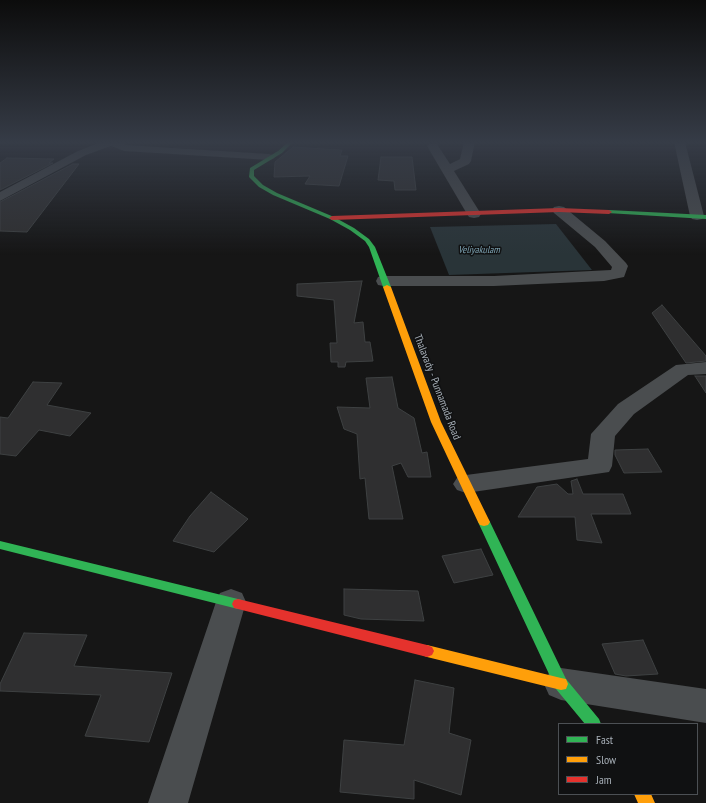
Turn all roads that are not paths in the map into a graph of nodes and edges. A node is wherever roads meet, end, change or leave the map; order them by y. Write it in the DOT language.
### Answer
graph roads {
  1 [pos="33,179"];
  2 [pos="254,179"];
  3 [pos="454,179"];
  4 [pos="690,179"];
  5 [pos="0,197"];
  6 [pos="559,210"];
  7 [pos="474,214"];
  8 [pos="702,217"];
  9 [pos="332,218"];
  10 [pos="384,281"];
  11 [pos="706,368"];
  12 [pos="466,484"];
  13 [pos="0,545"];
  14 [pos="231,602"];
  15 [pos="562,684"];
  16 [pos="706,706"];
  17 [pos="593,723"];
  18 [pos="168,803"];
  1 -- 5 [label="street"];
  2 -- 9 [label="main road, Thalavady - Punnamada Road"];
  3 -- 7 [label="street"];
  4 -- 8 [label="street"];
  6 -- 7 [label="main road"];
  6 -- 8 [label="main road"];
  6 -- 10 [label="street"];
  7 -- 9 [label="main road"];
  9 -- 10 [label="main road, Thalavady - Punnamada Road"];
  10 -- 12 [label="main road, Thalavady - Punnamada Road"];
  11 -- 12 [label="street"];
  12 -- 15 [label="main road, Thalavady - Punnamada Road"];
  13 -- 14 [label="main road"];
  14 -- 15 [label="main road"];
  14 -- 18 [label="street"];
  15 -- 16 [label="street"];
  15 -- 17 [label="main road, Thalavady - Punnamada Road"];
}
